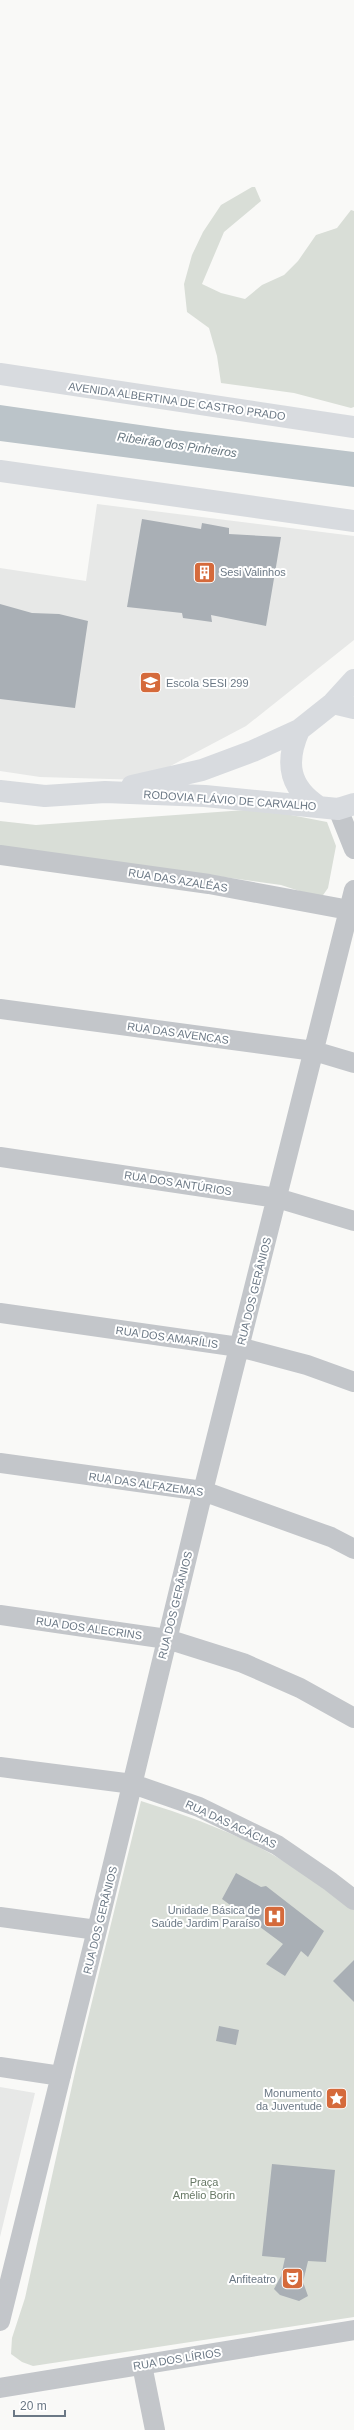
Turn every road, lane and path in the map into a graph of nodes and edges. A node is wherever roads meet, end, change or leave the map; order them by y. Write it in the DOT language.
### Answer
graph roads {
  1 [pos="0,374"];
  2 [pos="354,427"];
  3 [pos="0,471"];
  4 [pos="354,521"];
  5 [pos="354,680"];
  6 [pos="333,703"];
  7 [pos="354,708"];
  8 [pos="299,730"];
  9 [pos="0,791"];
  10 [pos="106,792"];
  11 [pos="337,806"];
  12 [pos="354,849"];
  13 [pos="0,855"];
  14 [pos="354,890"];
  15 [pos="352,910"];
  16 [pos="0,1009"];
  17 [pos="314,1051"];
  18 [pos="354,1063"];
  19 [pos="0,1157"];
  20 [pos="277,1198"];
  21 [pos="354,1221"];
  22 [pos="0,1313"];
  23 [pos="240,1347"];
  24 [pos="354,1382"];
  25 [pos="0,1463"];
  26 [pos="203,1491"];
  27 [pos="354,1549"];
  28 [pos="0,1615"];
  29 [pos="167,1639"];
  30 [pos="354,1718"];
  31 [pos="0,1767"];
  32 [pos="133,1784"];
  33 [pos="354,1900"];
  34 [pos="0,1917"];
  35 [pos="98,1930"];
  36 [pos="0,2067"];
  37 [pos="61,2076"];
  38 [pos="0,2321"];
  39 [pos="354,2330"];
  40 [pos="142,2364"];
  41 [pos="0,2388"];
  42 [pos="155,2430"];
  1 -- 2 [label="main road, AVENIDA ALBERTINA DE CASTRO PRADO"];
  3 -- 4 [label="main road"];
  5 -- 6 [label="main road, RODOVIA FLÁVIO DE CARVALHO"];
  6 -- 7 [label="main road"];
  6 -- 8 [label="main road, RODOVIA FLÁVIO DE CARVALHO"];
  8 -- 10 [label="main road, RODOVIA FLÁVIO DE CARVALHO"];
  8 -- 11 [label="main road"];
  9 -- 10 [label="main road, RODOVIA FLÁVIO DE CARVALHO"];
  10 -- 11 [label="main road, RODOVIA FLÁVIO DE CARVALHO"];
  11 -- 12 [label="street"];
  13 -- 15 [label="street, RUA DAS AZALÉAS"];
  14 -- 15 [label="street, RUA DOS GERÂNIOS"];
  15 -- 17 [label="street, RUA DOS GERÂNIOS"];
  16 -- 17 [label="street, RUA DAS AVENCAS"];
  17 -- 18 [label="street, RUA DAS AVENCAS"];
  17 -- 20 [label="street, RUA DOS GERÂNIOS"];
  19 -- 20 [label="street, RUA DOS ANTÚRIOS"];
  20 -- 21 [label="street, RUA DOS ANTÚRIOS"];
  20 -- 23 [label="street, RUA DOS GERÂNIOS"];
  22 -- 23 [label="street, RUA DOS AMARÍLIS"];
  23 -- 24 [label="street, RUA DOS AMARÍLIS"];
  23 -- 26 [label="street, RUA DOS GERÂNIOS"];
  25 -- 26 [label="street, RUA DAS ALFAZEMAS"];
  26 -- 27 [label="street, RUA DAS ALFAZEMAS"];
  26 -- 29 [label="street, RUA DOS GERÂNIOS"];
  28 -- 29 [label="street, RUA DOS ALECRINS"];
  29 -- 30 [label="street, RUA DOS ALECRINS"];
  29 -- 32 [label="street, RUA DOS GERÂNIOS"];
  31 -- 32 [label="street, RUA DAS ACÁCIAS"];
  32 -- 33 [label="street, RUA DAS ACÁCIAS"];
  32 -- 35 [label="street, RUA DOS GERÂNIOS"];
  34 -- 35 [label="street"];
  35 -- 37 [label="street, RUA DOS GERÂNIOS"];
  36 -- 37 [label="street"];
  37 -- 38 [label="street, RUA DOS GERÂNIOS"];
  39 -- 40 [label="street, RUA DOS LÍRIOS"];
  40 -- 41 [label="street, RUA DOS LÍRIOS"];
  40 -- 42 [label="street"];
}
